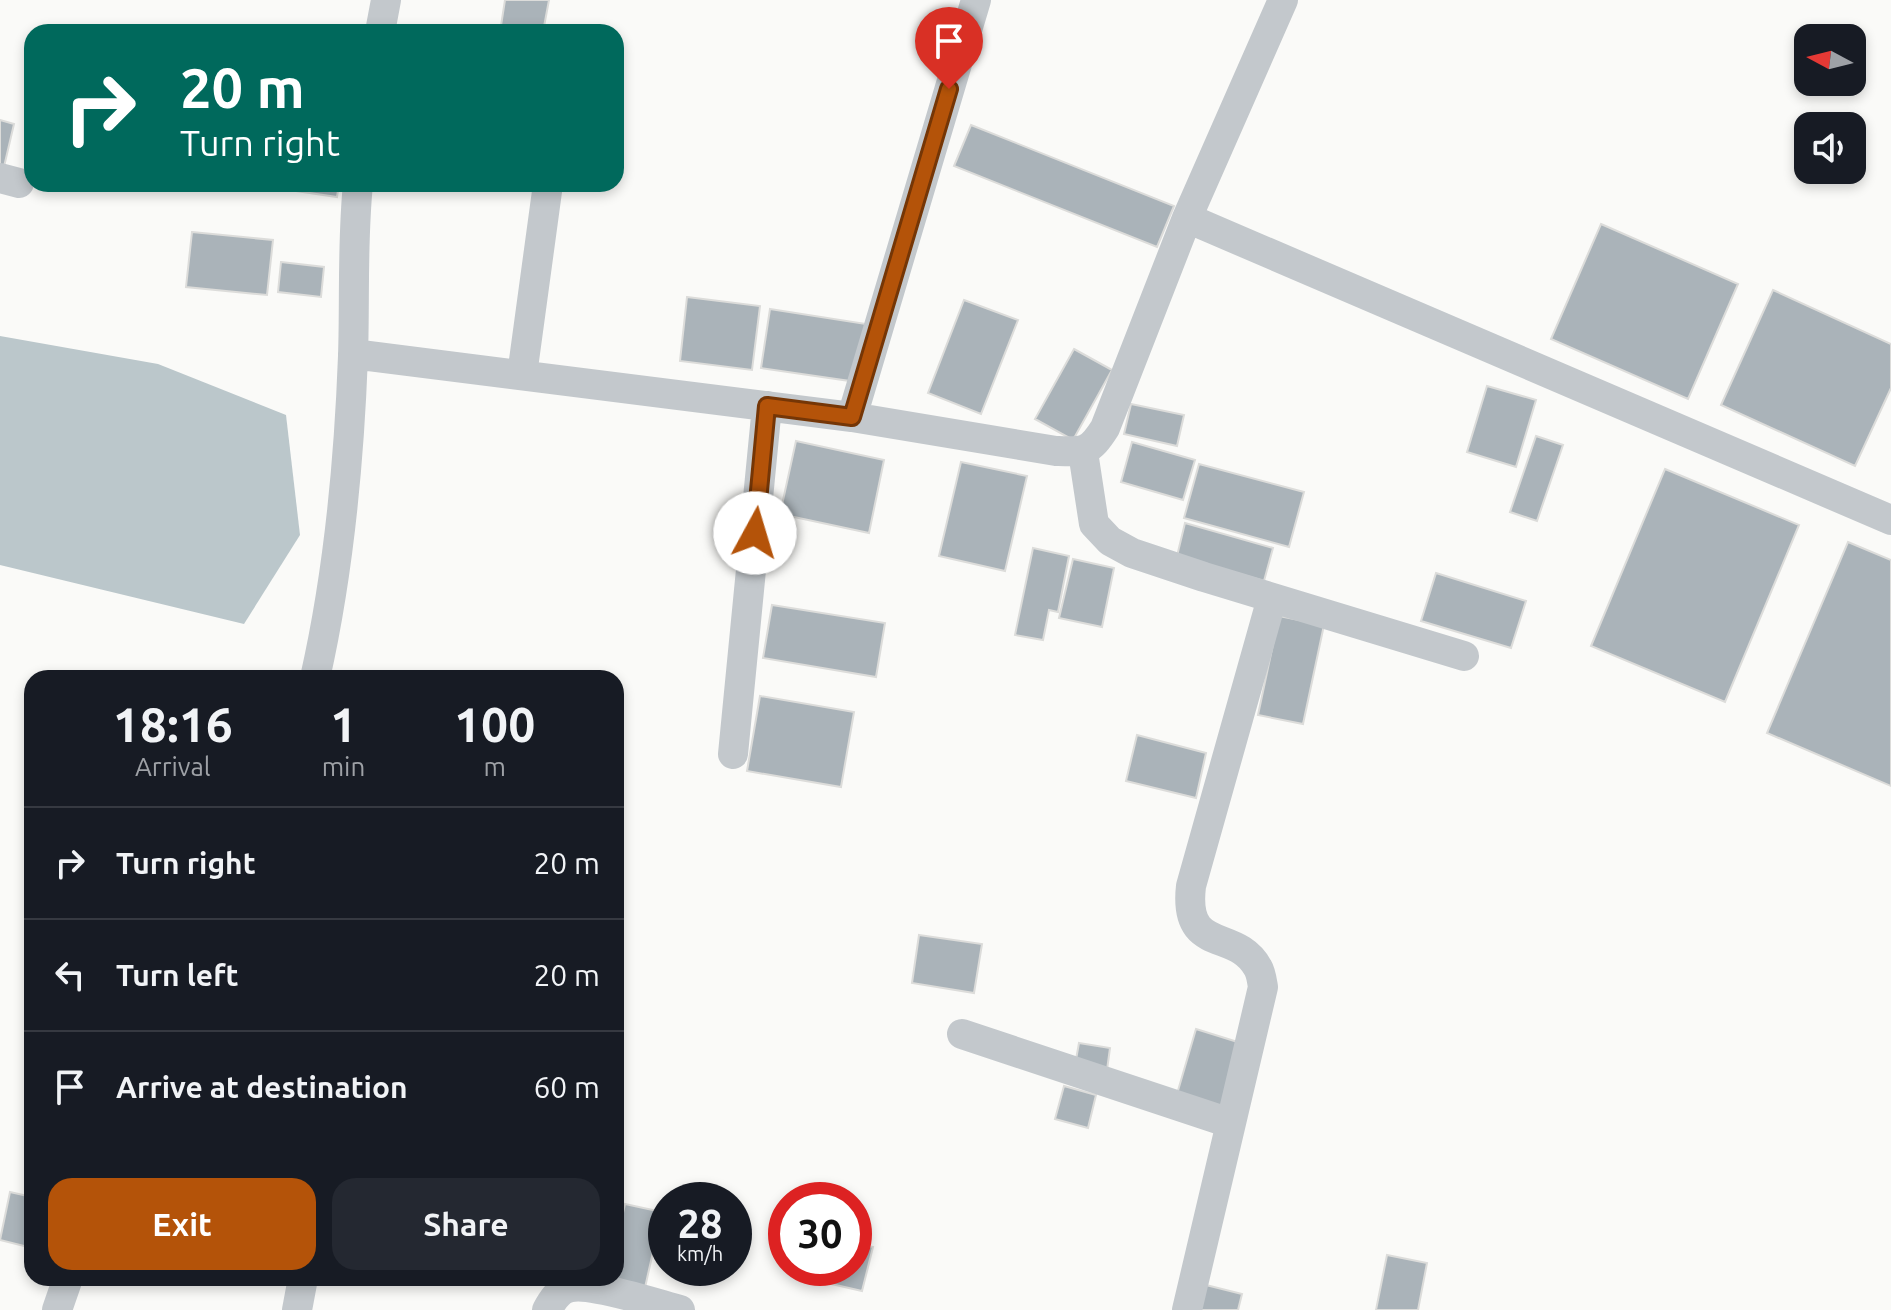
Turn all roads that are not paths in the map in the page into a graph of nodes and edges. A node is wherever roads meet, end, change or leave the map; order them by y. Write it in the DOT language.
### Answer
graph roads {
  1 [pos="386,0"];
  2 [pos="976,0"];
  3 [pos="1283,0"];
  4 [pos="382,24"];
  5 [pos="357,192"];
  6 [pos="547,192"];
  7 [pos="1187,218"];
  8 [pos="353,354"];
  9 [pos="522,375"];
  10 [pos="767,406"];
  11 [pos="852,417"];
  12 [pos="1083,452"];
  13 [pos="1891,520"];
  14 [pos="1272,598"];
  15 [pos="1464,656"];
  16 [pos="317,670"];
  17 [pos="733,754"];
  18 [pos="962,1034"];
  19 [pos="1230,1123"];
  20 [pos="65,1286"];
  21 [pos="302,1286"];
  22 [pos="57,1310"];
  23 [pos="297,1310"];
  24 [pos="547,1310"];
  25 [pos="680,1310"];
  26 [pos="1187,1310"];
  1 -- 4 [label="street"];
  2 -- 11 [label="street"];
  3 -- 7 [label="street"];
  5 -- 8 [label="street"];
  6 -- 9 [label="street"];
  7 -- 12 [label="street"];
  7 -- 13 [label="street"];
  8 -- 9 [label="street"];
  8 -- 16 [label="street"];
  9 -- 10 [label="street"];
  10 -- 11 [label="street"];
  10 -- 17 [label="street"];
  11 -- 12 [label="street"];
  12 -- 14 [label="street"];
  14 -- 15 [label="street"];
  14 -- 19 [label="street"];
  18 -- 19 [label="street"];
  19 -- 26 [label="street"];
  20 -- 22 [label="street"];
  21 -- 23 [label="street"];
  24 -- 25 [label="street"];
}
